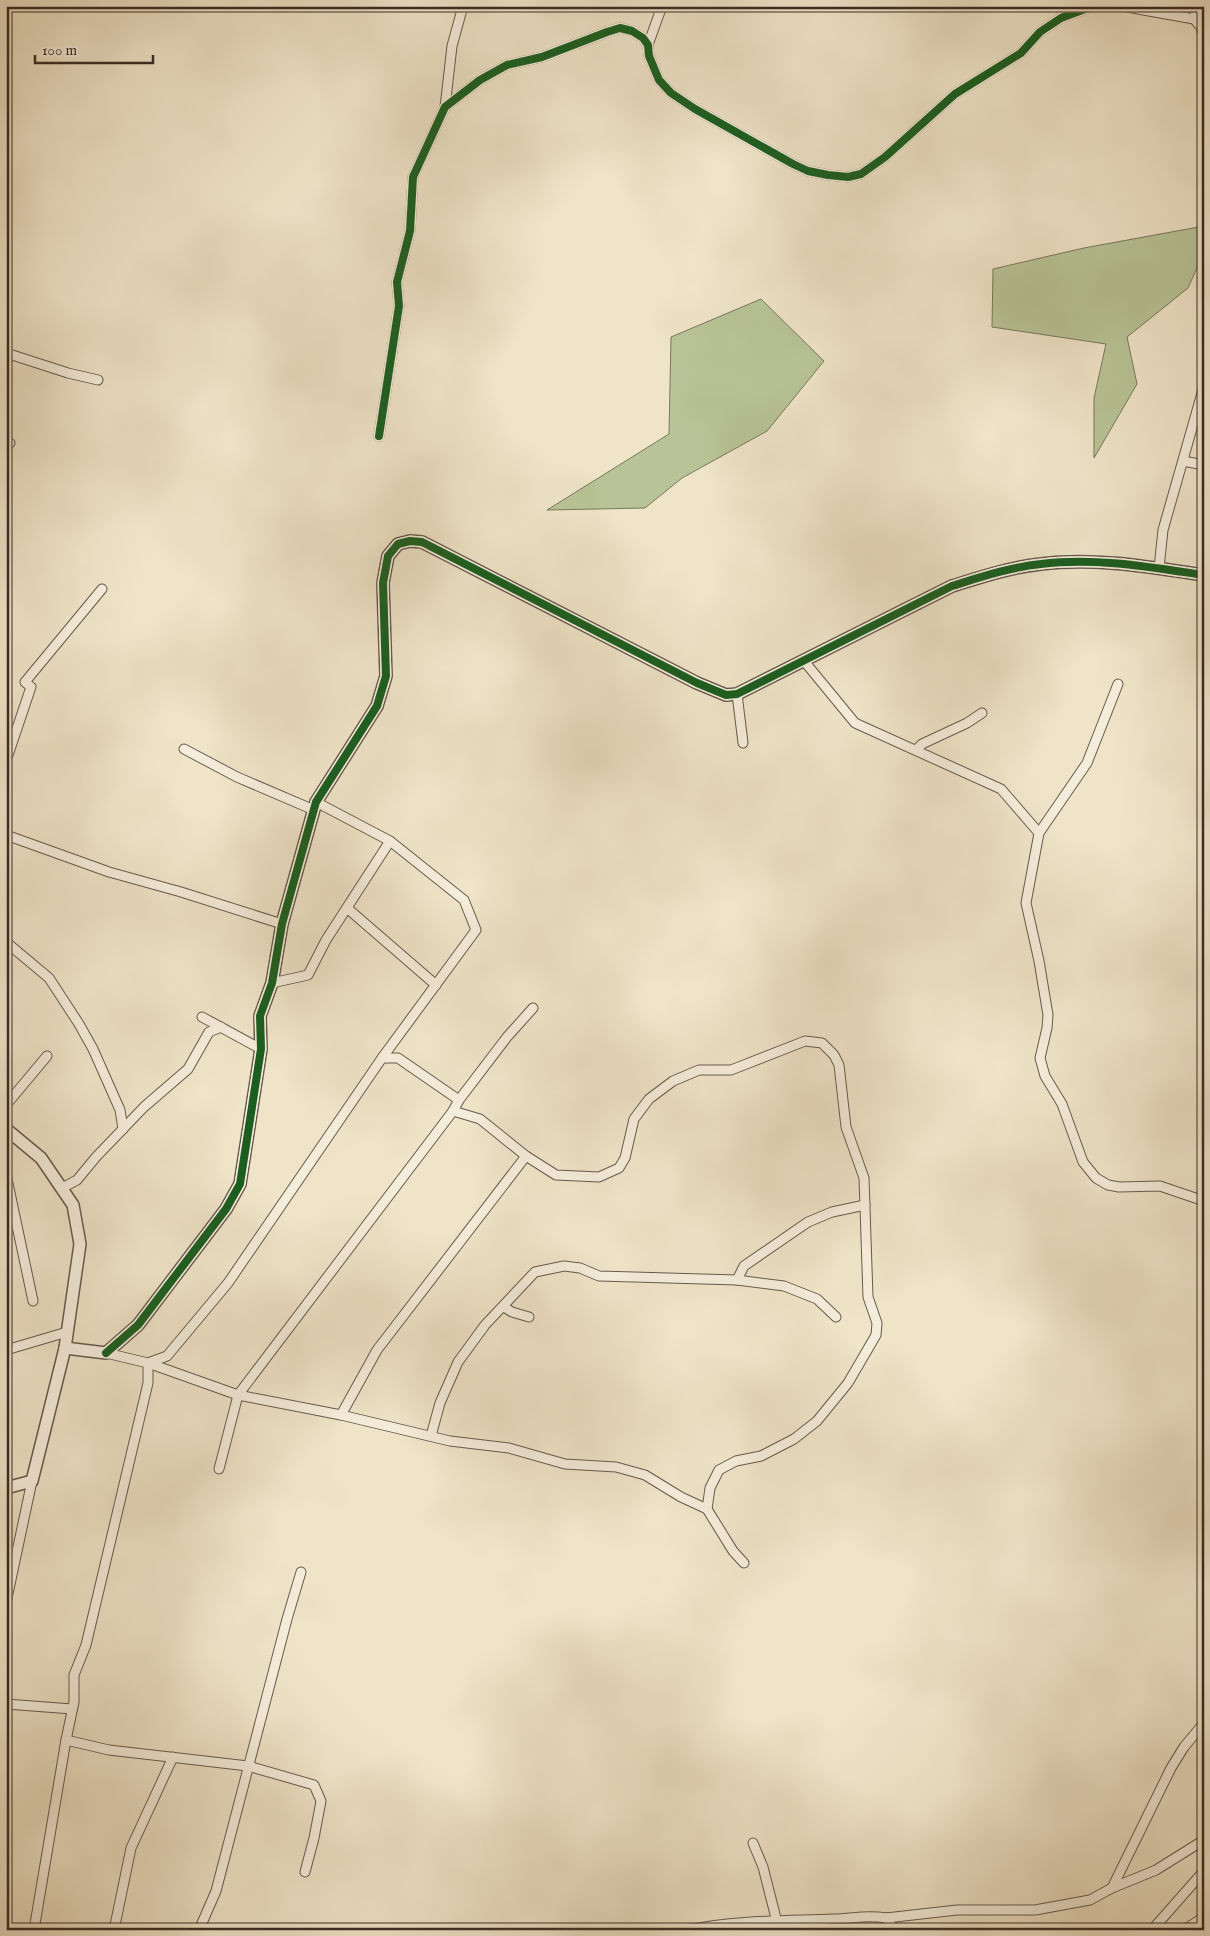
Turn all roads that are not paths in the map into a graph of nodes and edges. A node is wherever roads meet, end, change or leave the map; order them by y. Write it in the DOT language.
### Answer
graph roads {
  1 [pos="463,6"];
  2 [pos="662,6"];
  3 [pos="1093,6"];
  4 [pos="1121,6"];
  5 [pos="1194,12"];
  6 [pos="1203,32"];
  7 [pos="645,41"];
  8 [pos="445,108"];
  9 [pos="6,353"];
  10 [pos="98,380"];
  11 [pos="1204,386"];
  12 [pos="379,436"];
  13 [pos="1182,461"];
  14 [pos="1204,465"];
  15 [pos="1159,568"];
  16 [pos="1204,575"];
  17 [pos="102,589"];
  18 [pos="804,661"];
  19 [pos="1118,684"];
  20 [pos="737,694"];
  21 [pos="982,713"];
  22 [pos="743,744"];
  23 [pos="184,749"];
  24 [pos="916,750"];
  25 [pos="6,761"];
  26 [pos="315,806"];
  27 [pos="1039,834"];
  28 [pos="6,835"];
  29 [pos="390,841"];
  30 [pos="347,908"];
  31 [pos="282,924"];
  32 [pos="6,942"];
  33 [pos="272,983"];
  34 [pos="436,985"];
  35 [pos="533,1008"];
  36 [pos="202,1017"];
  37 [pos="221,1027"];
  38 [pos="261,1049"];
  39 [pos="47,1056"];
  40 [pos="382,1058"];
  41 [pos="459,1100"];
  42 [pos="6,1105"];
  43 [pos="453,1111"];
  44 [pos="6,1129"];
  45 [pos="123,1129"];
  46 [pos="526,1156"];
  47 [pos="6,1174"];
  48 [pos="62,1188"];
  49 [pos="1204,1201"];
  50 [pos="865,1205"];
  51 [pos="737,1280"];
  52 [pos="33,1302"];
  53 [pos="504,1307"];
  54 [pos="529,1317"];
  55 [pos="836,1317"];
  56 [pos="67,1332"];
  57 [pos="65,1348"];
  58 [pos="6,1350"];
  59 [pos="106,1353"];
  60 [pos="148,1363"];
  61 [pos="238,1395"];
  62 [pos="341,1415"];
  63 [pos="431,1436"];
  64 [pos="219,1468"];
  65 [pos="32,1481"];
  66 [pos="6,1488"];
  67 [pos="707,1509"];
  68 [pos="744,1563"];
  69 [pos="301,1572"];
  70 [pos="6,1603"];
  71 [pos="6,1704"];
  72 [pos="72,1709"];
  73 [pos="1204,1723"];
  74 [pos="66,1740"];
  75 [pos="173,1757"];
  76 [pos="248,1766"];
  77 [pos="1204,1840"];
  78 [pos="753,1843"];
  79 [pos="304,1872"];
  80 [pos="1204,1872"];
  81 [pos="1112,1888"];
  82 [pos="1204,1917"];
  83 [pos="886,1918"];
  84 [pos="778,1925"];
  85 [pos="34,1930"];
  86 [pos="114,1930"];
  87 [pos="199,1930"];
  88 [pos="688,1930"];
  89 [pos="895,1930"];
  90 [pos="1152,1930"];
  91 [pos="1184,1930"];
  1 -- 8 [label="street"];
  2 -- 7 [label="street"];
  3 -- 7 [label="street"];
  4 -- 5 [label="street"];
  5 -- 6 [label="street"];
  7 -- 8 [label="street"];
  8 -- 12 [label="street"];
  9 -- 10 [label="street"];
  11 -- 13 [label="street"];
  13 -- 14 [label="street"];
  13 -- 15 [label="street"];
  15 -- 16 [label="street"];
  15 -- 18 [label="street"];
  17 -- 25 [label="street"];
  18 -- 20 [label="street"];
  18 -- 24 [label="street"];
  19 -- 27 [label="street"];
  20 -- 22 [label="street"];
  20 -- 26 [label="street"];
  21 -- 24 [label="street"];
  23 -- 26 [label="street"];
  24 -- 27 [label="street"];
  26 -- 29 [label="street"];
  26 -- 31 [label="street"];
  27 -- 49 [label="street"];
  28 -- 31 [label="street"];
  29 -- 30 [label="street"];
  29 -- 34 [label="street"];
  30 -- 33 [label="street"];
  30 -- 34 [label="street"];
  31 -- 33 [label="street"];
  32 -- 45 [label="street"];
  33 -- 38 [label="street"];
  34 -- 40 [label="street"];
  35 -- 41 [label="street"];
  36 -- 37 [label="street"];
  37 -- 38 [label="street"];
  37 -- 45 [label="street"];
  38 -- 59 [label="street"];
  39 -- 42 [label="street"];
  40 -- 41 [label="street"];
  40 -- 60 [label="street"];
  41 -- 43 [label="street"];
  43 -- 46 [label="street"];
  43 -- 61 [label="street"];
  44 -- 48 [label="street"];
  45 -- 48 [label="street"];
  46 -- 50 [label="street"];
  46 -- 62 [label="street"];
  47 -- 52 [label="street"];
  48 -- 56 [label="street"];
  50 -- 51 [label="street"];
  50 -- 67 [label="street"];
  51 -- 53 [label="street"];
  51 -- 55 [label="street"];
  53 -- 54 [label="street"];
  53 -- 63 [label="street"];
  56 -- 57 [label="street"];
  56 -- 58 [label="street"];
  57 -- 59 [label="street"];
  57 -- 65 [label="street"];
  59 -- 60 [label="street"];
  60 -- 61 [label="street"];
  60 -- 72 [label="street"];
  61 -- 62 [label="street"];
  61 -- 64 [label="street"];
  62 -- 63 [label="street"];
  63 -- 67 [label="street"];
  65 -- 66 [label="street"];
  65 -- 70 [label="street"];
  67 -- 68 [label="street"];
  69 -- 76 [label="street"];
  71 -- 72 [label="street"];
  72 -- 74 [label="street"];
  73 -- 81 [label="street"];
  74 -- 75 [label="street"];
  74 -- 85 [label="street"];
  75 -- 76 [label="street"];
  75 -- 86 [label="street"];
  76 -- 79 [label="street"];
  76 -- 87 [label="street"];
  77 -- 81 [label="street"];
  78 -- 84 [label="street"];
  80 -- 90 [label="street"];
  81 -- 83 [label="street"];
  82 -- 91 [label="street"];
  83 -- 84 [label="street"];
  83 -- 89 [label="street"];
  84 -- 88 [label="street"];
}
